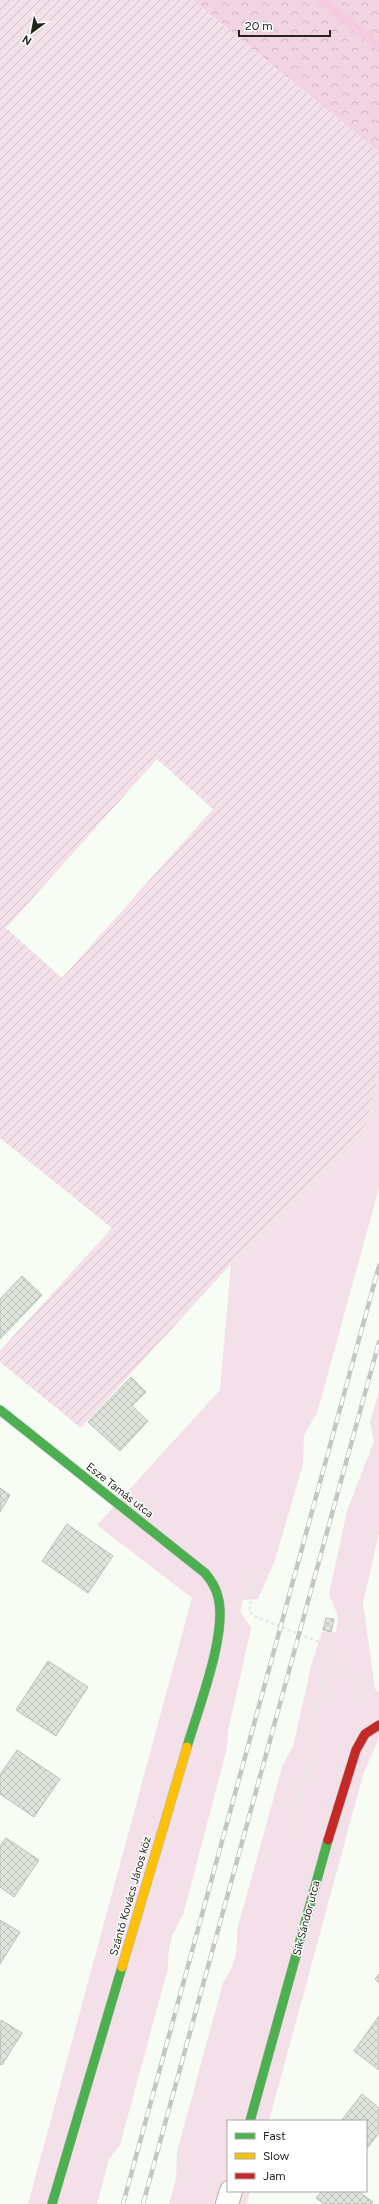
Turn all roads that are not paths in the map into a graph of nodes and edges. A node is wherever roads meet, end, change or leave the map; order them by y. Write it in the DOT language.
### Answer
graph roads {
  1 [pos="0,1410"];
  2 [pos="218,1594"];
  3 [pos="379,1726"];
  4 [pos="250,2120"];
  5 [pos="231,2192"];
  6 [pos="52,2204"];
  7 [pos="227,2204"];
  1 -- 2 [label="street, Esze Tamás utca"];
  2 -- 6 [label="street, Szántó Kovács János köz"];
  3 -- 4 [label="street, Sík Sándor utca"];
  5 -- 7 [label="street"];
}
